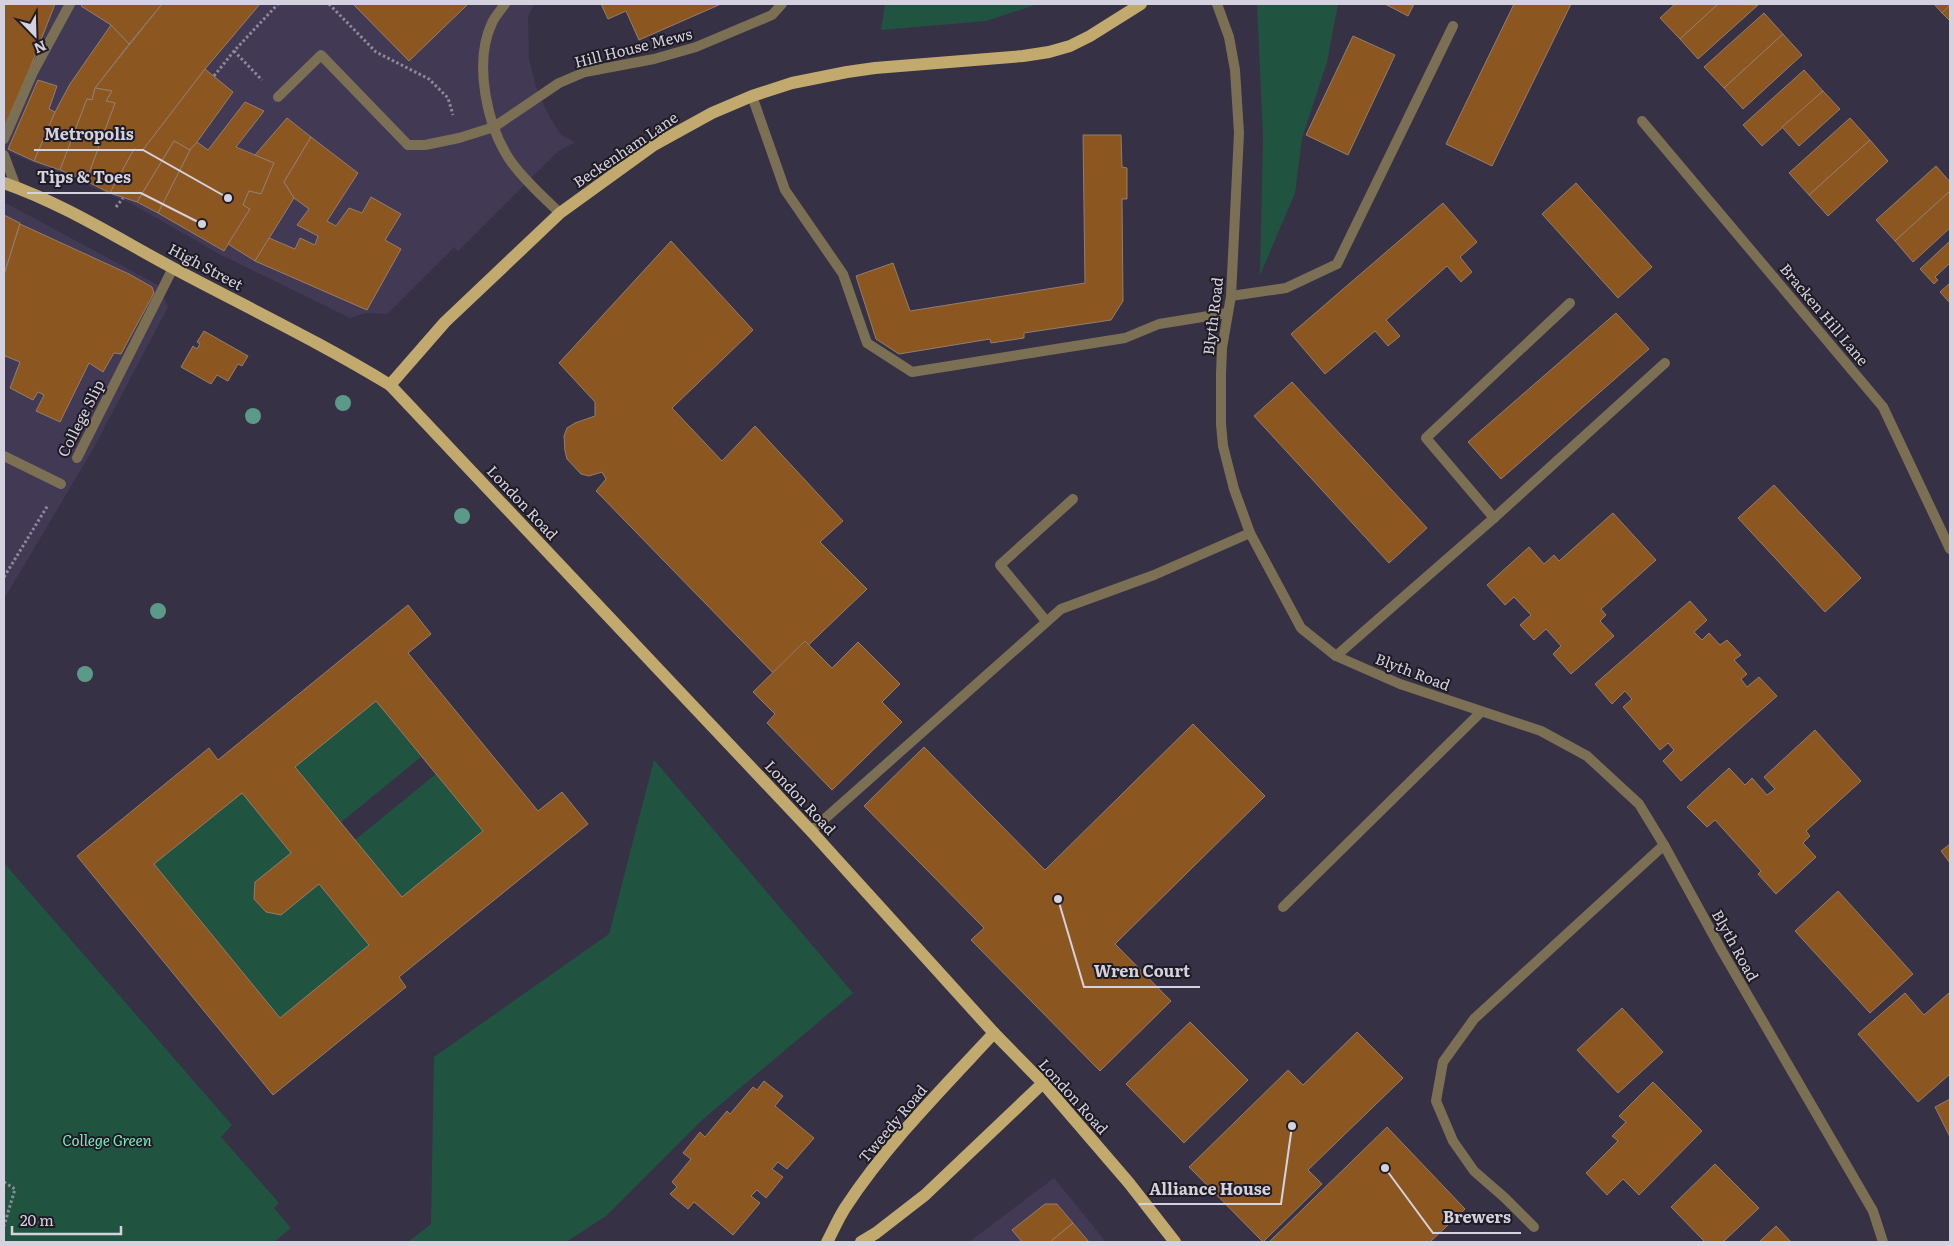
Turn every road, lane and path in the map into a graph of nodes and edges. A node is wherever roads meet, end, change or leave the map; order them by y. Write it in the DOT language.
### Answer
graph roads {
  1 [pos="70,4"];
  2 [pos="278,4"];
  3 [pos="329,4"];
  4 [pos="505,4"];
  5 [pos="782,4"];
  6 [pos="1141,4"];
  7 [pos="1217,4"];
  8 [pos="1453,26"];
  9 [pos="234,51"];
  10 [pos="214,76"];
  11 [pos="278,96"];
  12 [pos="752,96"];
  13 [pos="1642,121"];
  14 [pos="494,127"];
  15 [pos="459,138"];
  16 [pos="4,139"];
  17 [pos="4,155"];
  18 [pos="4,183"];
  19 [pos="16,187"];
  20 [pos="560,214"];
  21 [pos="173,268"];
  22 [pos="1231,296"];
  23 [pos="1570,303"];
  24 [pos="1227,313"];
  25 [pos="1665,363"];
  26 [pos="390,385"];
  27 [pos="4,456"];
  28 [pos="77,458"];
  29 [pos="61,484"];
  30 [pos="1073,499"];
  31 [pos="1494,518"];
  32 [pos="1250,533"];
  33 [pos="1950,549"];
  34 [pos="4,578"];
  35 [pos="1046,621"];
  36 [pos="1336,656"];
  37 [pos="1481,712"];
  38 [pos="811,831"];
  39 [pos="1664,845"];
  40 [pos="1282,907"];
  41 [pos="994,1033"];
  42 [pos="1043,1083"];
  43 [pos="4,1182"];
  44 [pos="4,1226"];
  45 [pos="1534,1227"];
  46 [pos="827,1242"];
  47 [pos="861,1242"];
  48 [pos="1175,1242"];
  49 [pos="1883,1242"];
  1 -- 16 [label="street"];
  2 -- 9 [label="path"];
  3 -- 15 [label="path"];
  4 -- 14 [label="street"];
  5 -- 14 [label="street, Hill House Mews"];
  6 -- 12 [label="main road, Beckenham Lane"];
  7 -- 22 [label="street, Blyth Road"];
  8 -- 22 [label="street"];
  9 -- 10 [label="path"];
  9 -- 11 [label="path"];
  11 -- 15 [label="street, Hill House Mews"];
  12 -- 20 [label="main road, Beckenham Lane"];
  12 -- 24 [label="street"];
  13 -- 33 [label="street, Bracken Hill Lane"];
  14 -- 15 [label="street, Hill House Mews"];
  14 -- 20 [label="street"];
  17 -- 19 [label="street"];
  18 -- 19 [label="main road, High Street"];
  19 -- 21 [label="main road, High Street"];
  20 -- 26 [label="main road, Beckenham Lane"];
  21 -- 26 [label="main road, High Street"];
  21 -- 28 [label="street, College Slip"];
  22 -- 24 [label="street, Blyth Road"];
  23 -- 31 [label="street"];
  24 -- 32 [label="street, Blyth Road"];
  25 -- 31 [label="street"];
  26 -- 38 [label="main road, London Road"];
  27 -- 29 [label="street"];
  29 -- 34 [label="path"];
  30 -- 35 [label="street"];
  31 -- 36 [label="street"];
  32 -- 35 [label="street"];
  32 -- 36 [label="street, Blyth Road"];
  35 -- 38 [label="street"];
  36 -- 37 [label="street, Blyth Road"];
  37 -- 39 [label="street, Blyth Road"];
  37 -- 40 [label="street"];
  38 -- 41 [label="main road, London Road"];
  39 -- 45 [label="street"];
  39 -- 49 [label="street, Blyth Road"];
  41 -- 42 [label="main road, London Road"];
  41 -- 46 [label="main road, Tweedy Road"];
  42 -- 47 [label="main road"];
  42 -- 48 [label="main road, London Road"];
  43 -- 44 [label="path"];
}
